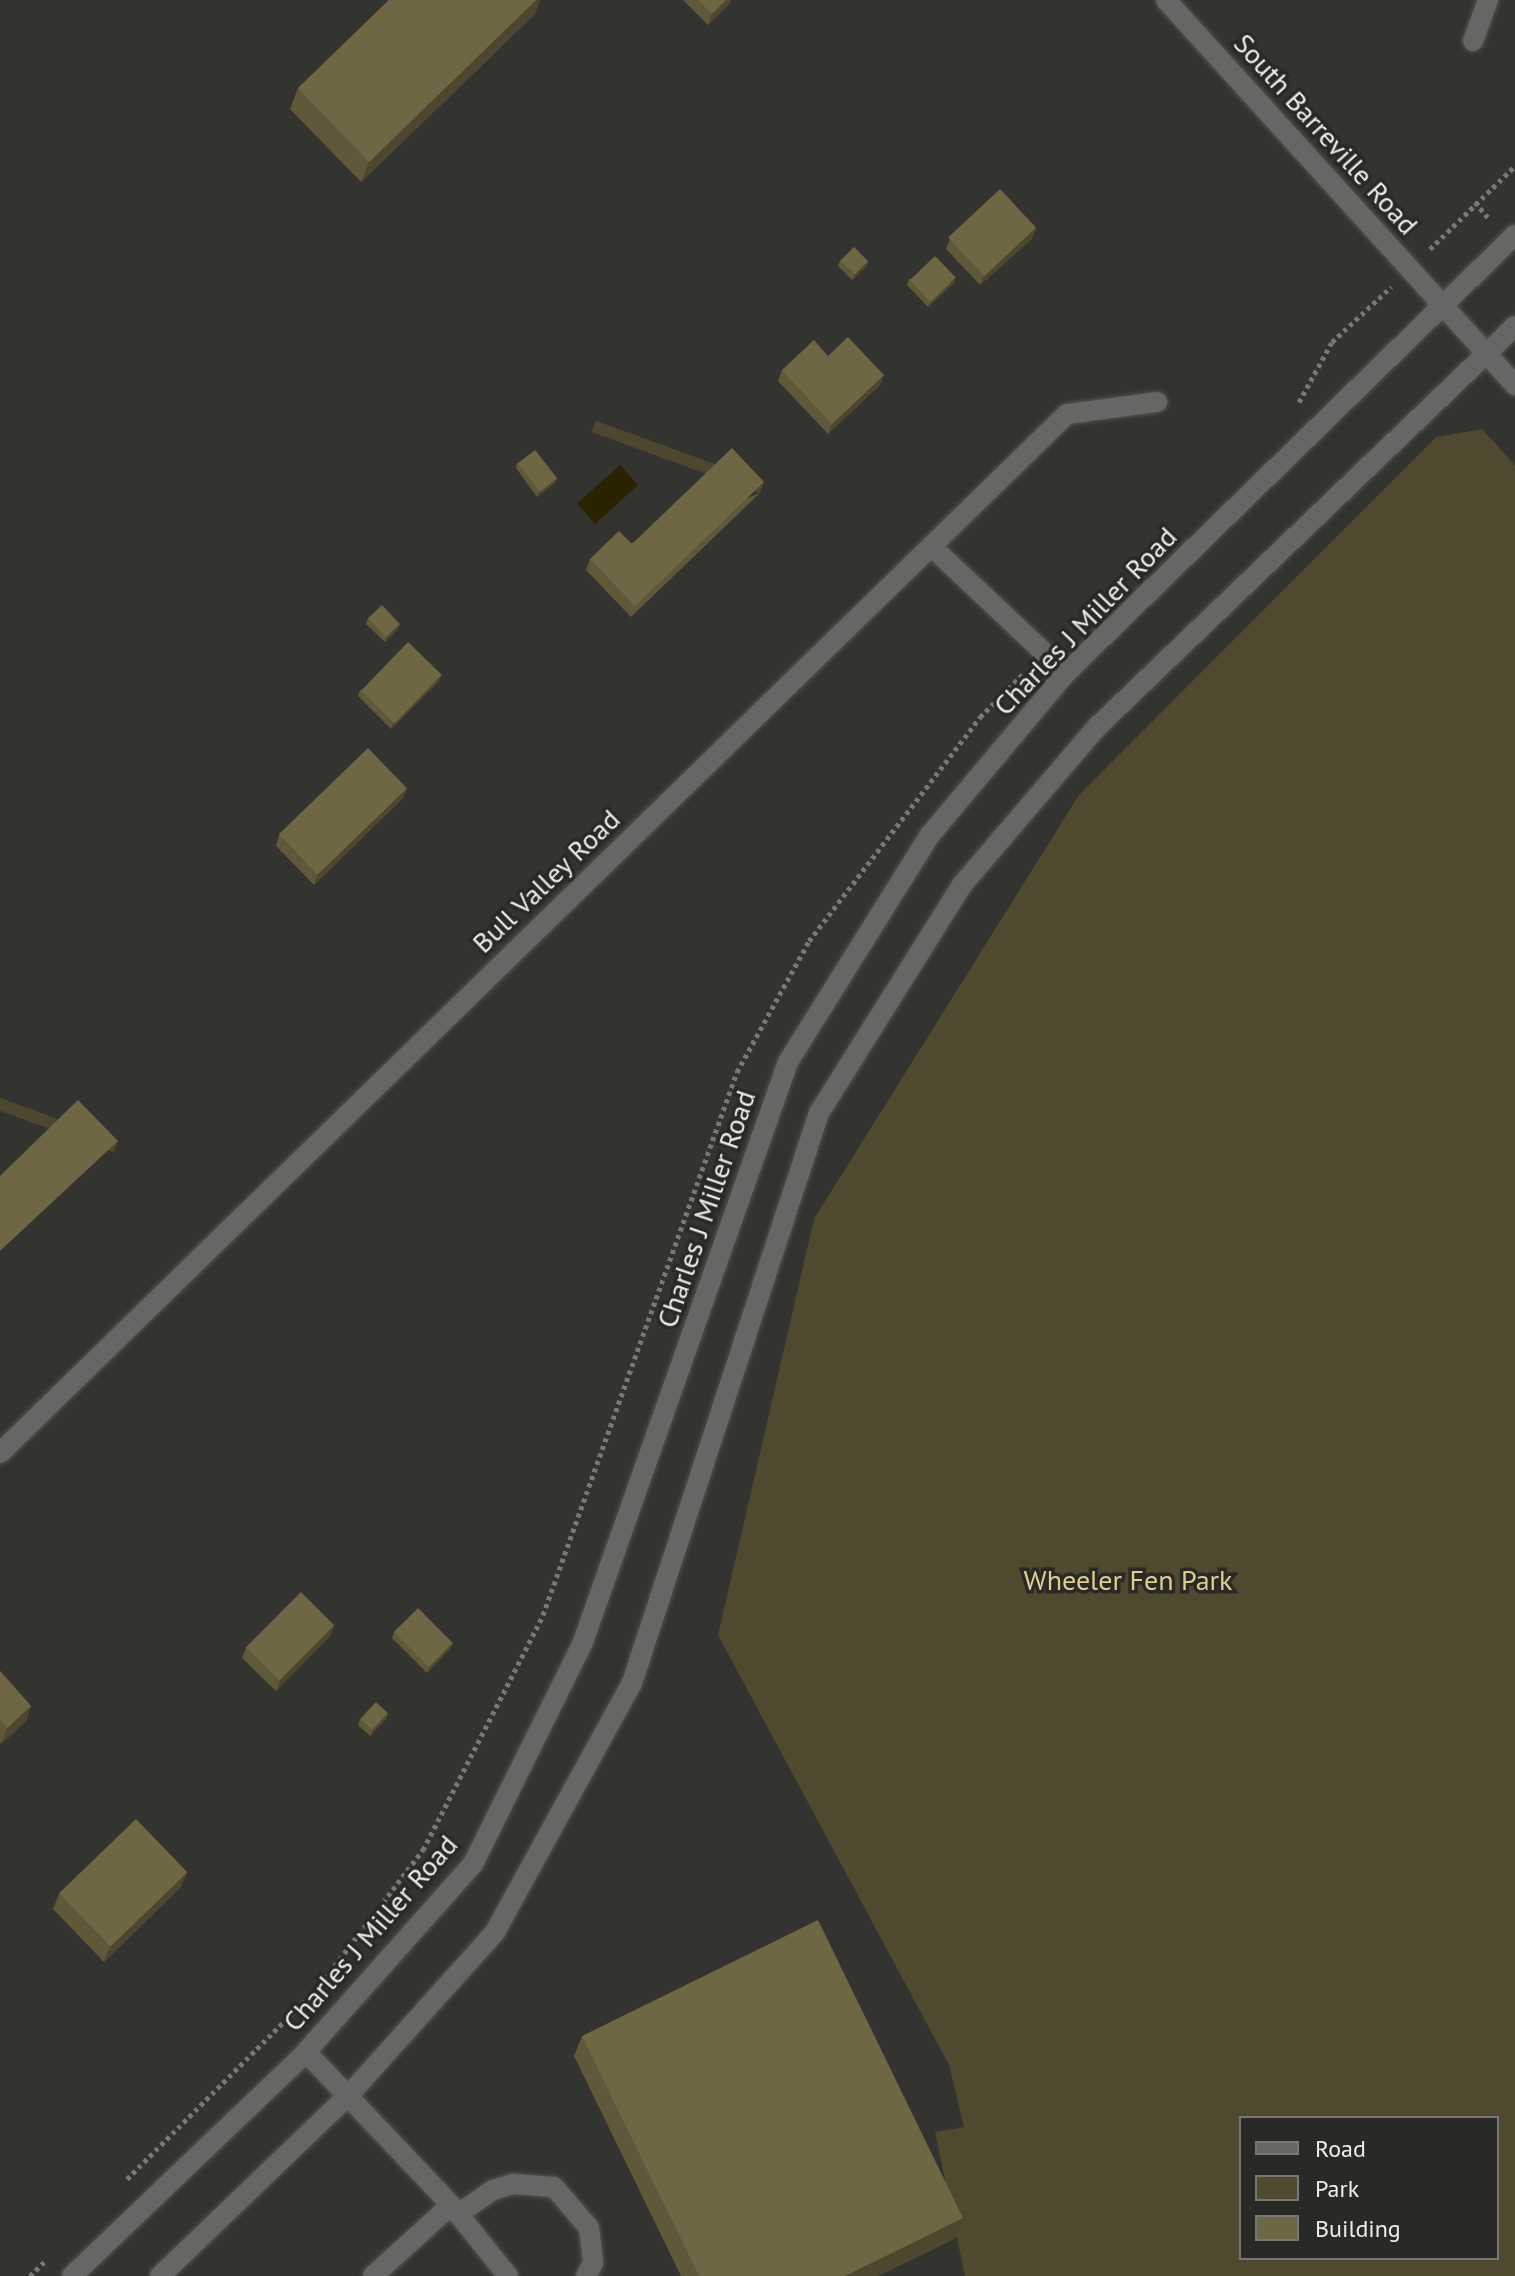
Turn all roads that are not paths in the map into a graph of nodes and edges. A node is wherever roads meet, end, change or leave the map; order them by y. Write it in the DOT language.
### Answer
graph roads {
  1 [pos="1166,0"];
  2 [pos="1488,0"];
  3 [pos="1473,41"];
  4 [pos="1515,235"];
  5 [pos="1442,308"];
  6 [pos="1515,326"];
  7 [pos="1486,354"];
  8 [pos="1515,385"];
  9 [pos="1157,402"];
  10 [pos="931,546"];
  11 [pos="1066,673"];
  12 [pos="0,1453"];
  13 [pos="306,2052"];
  14 [pos="348,2096"];
  15 [pos="454,2209"];
  16 [pos="72,2276"];
  17 [pos="160,2276"];
  18 [pos="373,2276"];
  19 [pos="508,2276"];
  20 [pos="586,2276"];
  1 -- 5 [label="street, South Barreville Road"];
  2 -- 3 [label="street"];
  4 -- 5 [label="street, Charles J Miller Road"];
  5 -- 7 [label="street, South Barreville Road"];
  5 -- 11 [label="street, Charles J Miller Road"];
  6 -- 7 [label="street"];
  7 -- 8 [label="street, South Barreville Road"];
  7 -- 14 [label="street"];
  9 -- 10 [label="street, Bull Valley Road"];
  10 -- 11 [label="street"];
  10 -- 12 [label="street, Bull Valley Road"];
  11 -- 13 [label="street, Charles J Miller Road"];
  13 -- 14 [label="street"];
  13 -- 16 [label="street, Charles J Miller Road"];
  14 -- 15 [label="street"];
  14 -- 17 [label="street"];
  15 -- 18 [label="street"];
  15 -- 19 [label="street"];
  15 -- 20 [label="street"];
}
